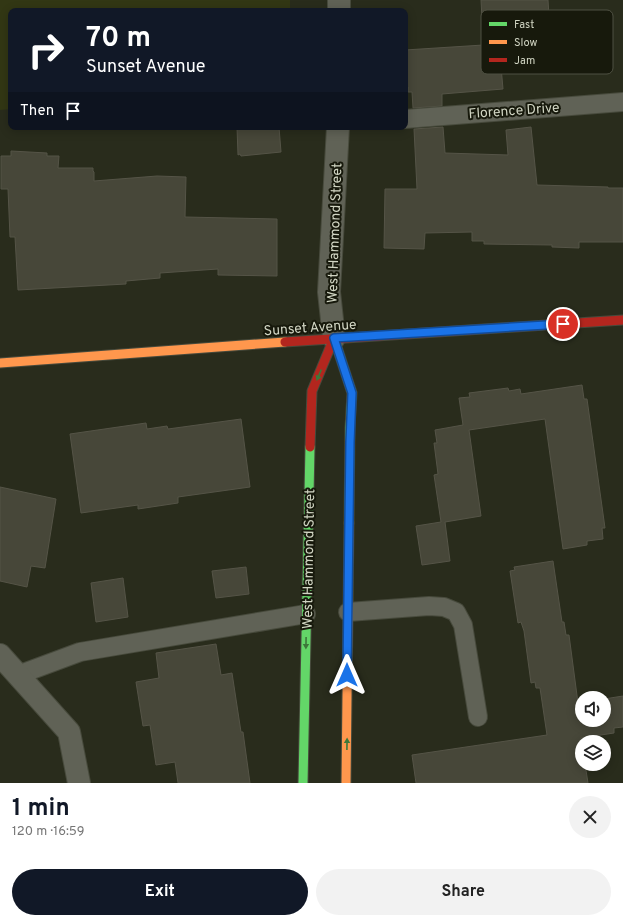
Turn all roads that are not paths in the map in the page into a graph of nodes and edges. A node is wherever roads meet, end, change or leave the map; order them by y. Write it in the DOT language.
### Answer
graph roads {
  1 [pos="623,102"];
  2 [pos="408,119"];
  3 [pos="338,130"];
  4 [pos="623,320"];
  5 [pos="334,338"];
  6 [pos="0,363"];
  7 [pos="348,612"];
  8 [pos="306,614"];
  9 [pos="0,655"];
  10 [pos="18,675"];
  11 [pos="478,717"];
  12 [pos="79,783"];
  13 [pos="303,783"];
  14 [pos="346,783"];
  1 -- 2 [label="lane, Florence Drive"];
  3 -- 5 [label="street, West Hammond Street"];
  4 -- 5 [label="street, Sunset Avenue"];
  5 -- 6 [label="street, Sunset Avenue"];
  5 -- 7 [label="street, West Hammond Street"];
  5 -- 8 [label="street, West Hammond Street, one-way"];
  7 -- 11 [label="lane"];
  14 -- 7 [label="street, West Hammond Street, one-way"];
  8 -- 10 [label="lane"];
  8 -- 13 [label="street, West Hammond Street, one-way"];
  9 -- 10 [label="street"];
  10 -- 12 [label="street"];
}
